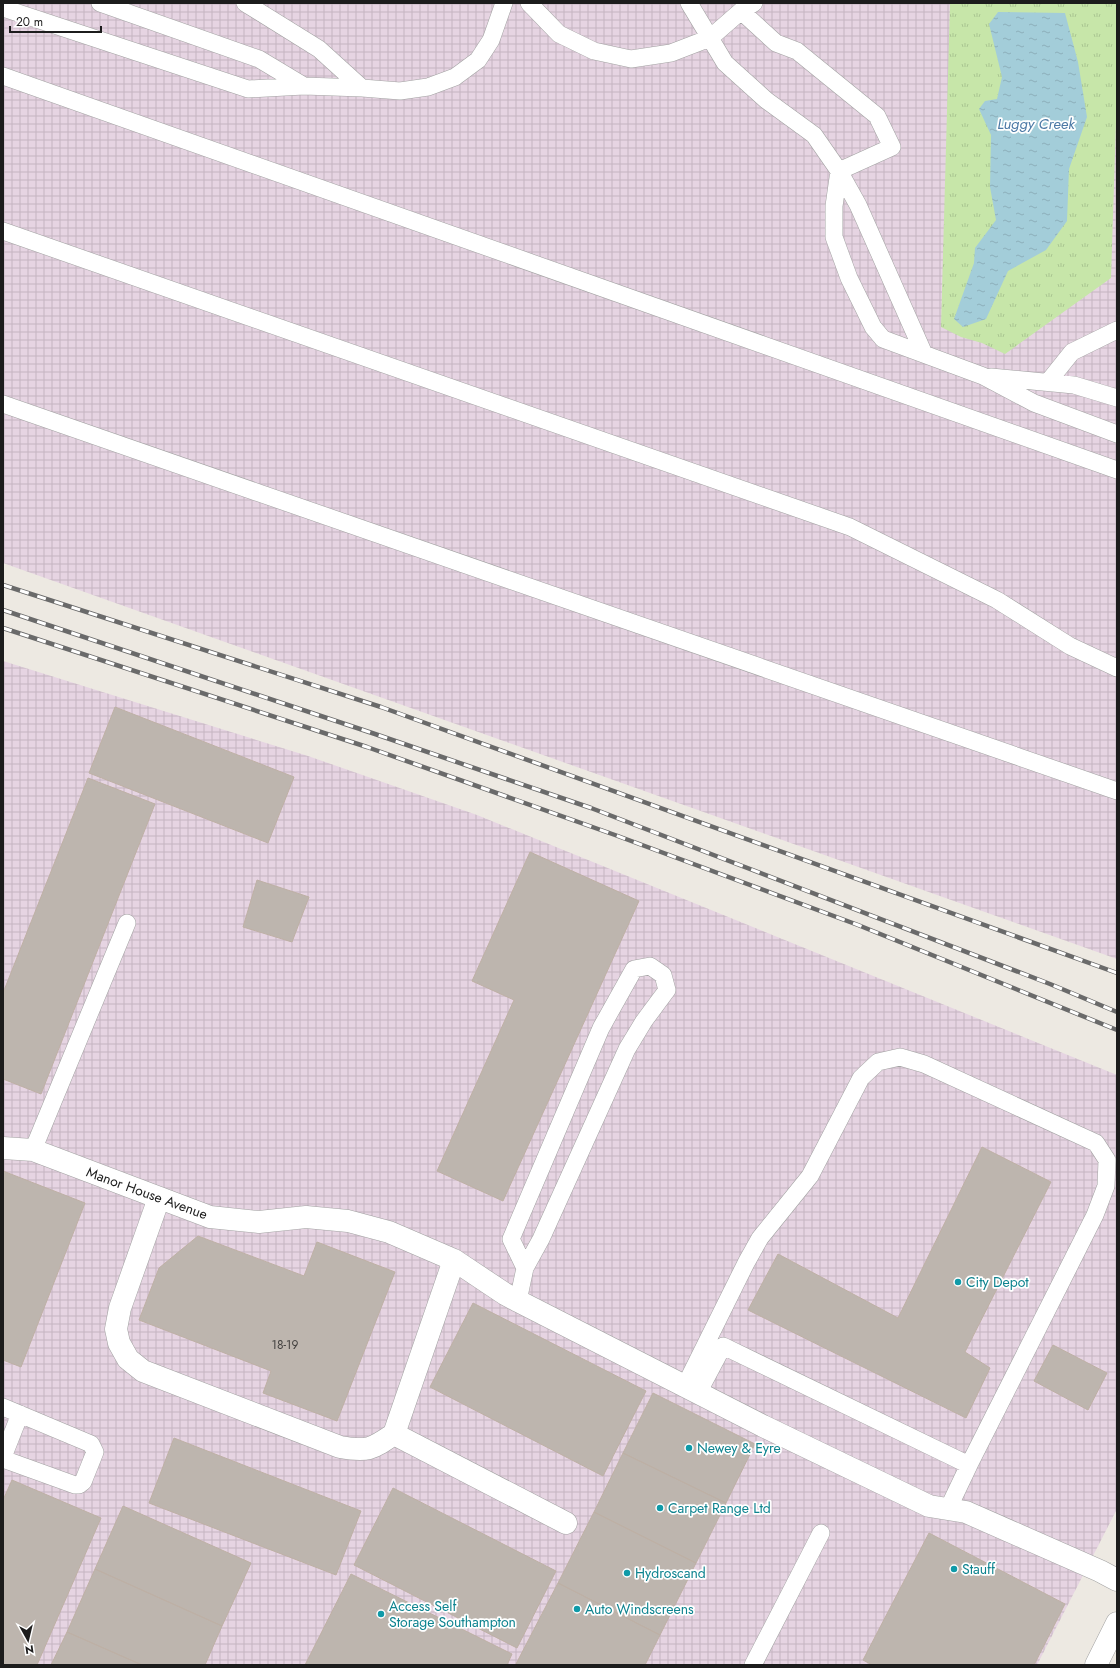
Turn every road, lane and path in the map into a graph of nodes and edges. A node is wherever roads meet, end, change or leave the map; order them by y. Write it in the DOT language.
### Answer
graph roads {
  1 [pos="100,3"];
  2 [pos="245,3"];
  3 [pos="504,3"];
  4 [pos="529,3"];
  5 [pos="689,3"];
  6 [pos="747,7"];
  7 [pos="3,8"];
  8 [pos="710,38"];
  9 [pos="3,76"];
  10 [pos="304,86"];
  11 [pos="362,88"];
  12 [pos="839,171"];
  13 [pos="3,231"];
  14 [pos="1117,330"];
  15 [pos="924,354"];
  16 [pos="983,376"];
  17 [pos="1048,382"];
  18 [pos="1117,398"];
  19 [pos="3,404"];
  20 [pos="1117,434"];
  21 [pos="1117,470"];
  22 [pos="1117,668"];
  23 [pos="1117,791"];
  24 [pos="127,923"];
  25 [pos="3,1148"];
  26 [pos="33,1150"];
  27 [pos="159,1198"];
  28 [pos="454,1260"];
  29 [pos="525,1268"];
  30 [pos="518,1301"];
  31 [pos="692,1390"];
  32 [pos="3,1407"];
  33 [pos="20,1414"];
  34 [pos="394,1434"];
  35 [pos="3,1458"];
  36 [pos="969,1465"];
  37 [pos="948,1509"];
  38 [pos="566,1523"];
  39 [pos="821,1533"];
  40 [pos="1117,1580"];
  41 [pos="1117,1623"];
  42 [pos="753,1665"];
  43 [pos="1096,1665"];
  1 -- 10 [label="lane"];
  2 -- 11 [label="lane"];
  3 -- 11 [label="lane"];
  4 -- 8 [label="lane"];
  5 -- 8 [label="lane"];
  6 -- 8 [label="lane"];
  6 -- 12 [label="lane"];
  7 -- 10 [label="lane"];
  8 -- 12 [label="lane"];
  9 -- 21 [label="lane"];
  10 -- 11 [label="lane"];
  12 -- 15 [label="lane"];
  12 -- 15 [label="lane"];
  13 -- 22 [label="lane"];
  14 -- 17 [label="lane"];
  15 -- 16 [label="lane"];
  16 -- 17 [label="lane"];
  16 -- 20 [label="lane"];
  17 -- 18 [label="lane"];
  19 -- 23 [label="lane"];
  24 -- 26 [label="lane"];
  25 -- 26 [label="street, Manor House Avenue"];
  26 -- 27 [label="street, Manor House Avenue"];
  27 -- 28 [label="street, Manor House Avenue"];
  27 -- 34 [label="street"];
  28 -- 30 [label="street, Manor House Avenue"];
  28 -- 34 [label="street"];
  29 -- 29 [label="lane"];
  29 -- 30 [label="lane"];
  30 -- 31 [label="street, Manor House Avenue"];
  31 -- 36 [label="lane"];
  31 -- 36 [label="lane"];
  31 -- 37 [label="street, Manor House Avenue"];
  32 -- 33 [label="lane"];
  33 -- 35 [label="lane"];
  33 -- 35 [label="lane"];
  34 -- 38 [label="street"];
  36 -- 37 [label="lane"];
  37 -- 40 [label="street, Manor House Avenue"];
  39 -- 42 [label="lane"];
  41 -- 43 [label="street"];
}
